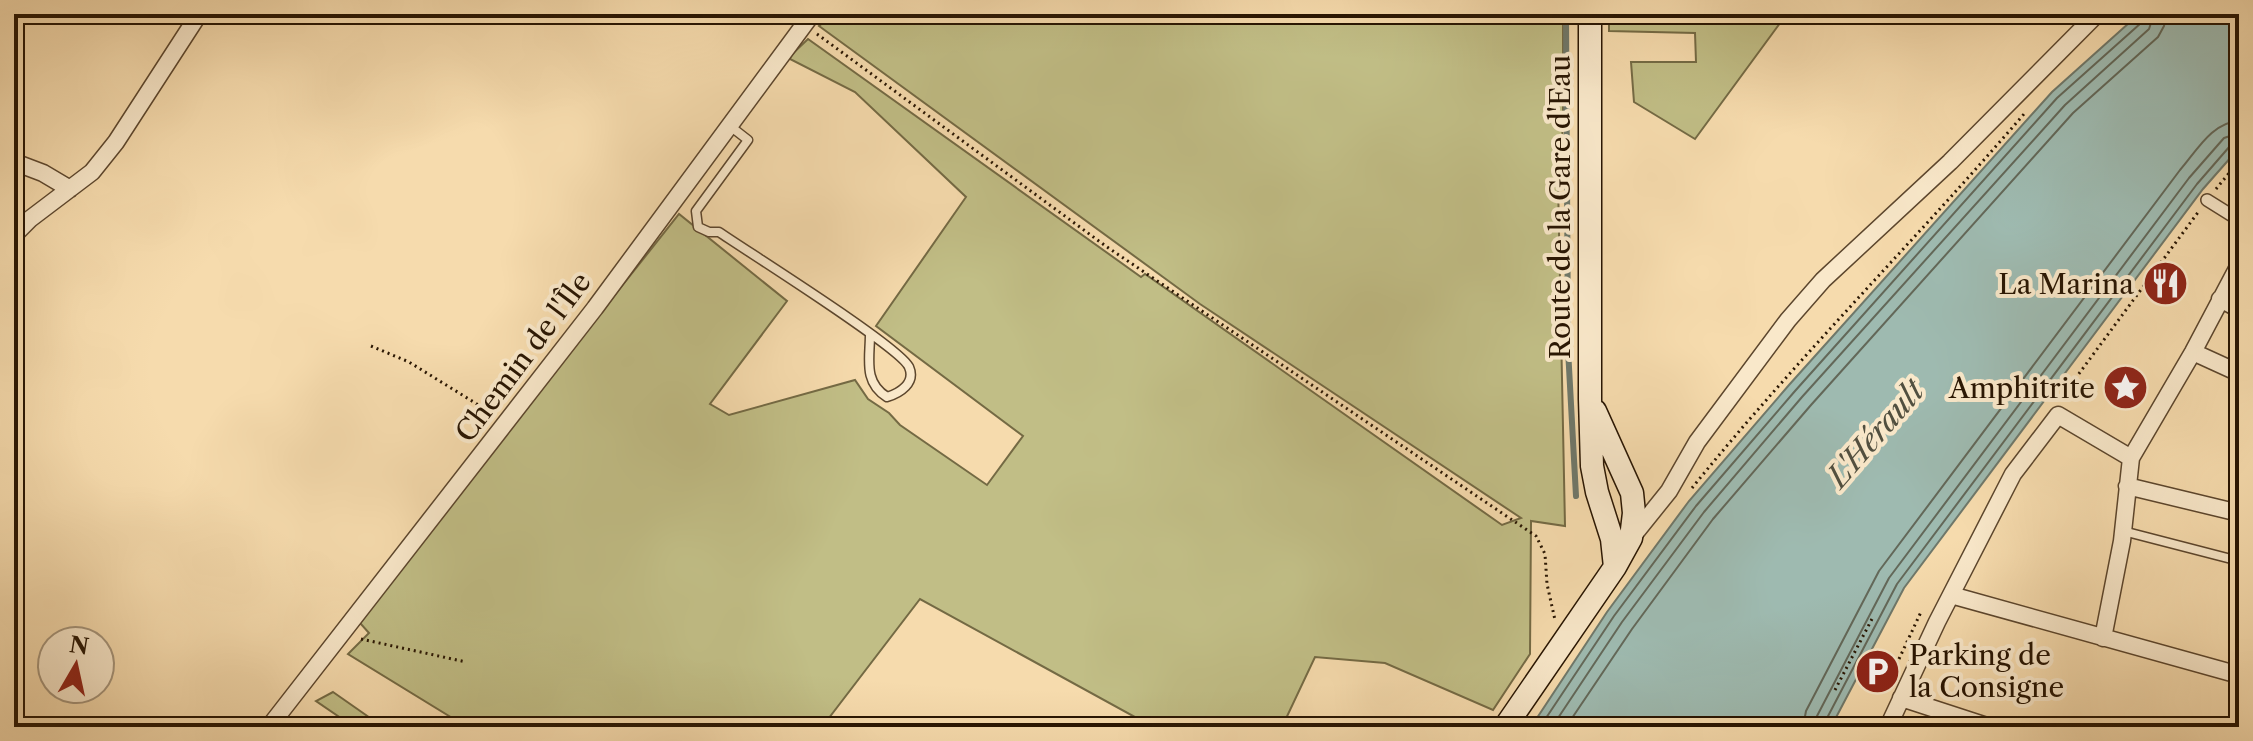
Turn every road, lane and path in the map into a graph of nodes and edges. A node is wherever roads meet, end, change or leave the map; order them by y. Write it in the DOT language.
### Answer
graph roads {
  1 [pos="199,14"];
  2 [pos="1590,14"];
  3 [pos="2097,14"];
  4 [pos="2123,14"];
  5 [pos="808,19"];
  6 [pos="2111,25"];
  7 [pos="2026,112"];
  8 [pos="729,126"];
  9 [pos="2239,161"];
  10 [pos="14,162"];
  11 [pos="70,189"];
  12 [pos="2207,200"];
  13 [pos="2239,220"];
  14 [pos="14,235"];
  15 [pos="2239,265"];
  16 [pos="2220,299"];
  17 [pos="2239,309"];
  18 [pos="2124,316"];
  19 [pos="870,334"];
  20 [pos="371,346"];
  21 [pos="2193,352"];
  22 [pos="2239,373"];
  23 [pos="1590,399"];
  24 [pos="506,422"];
  25 [pos="2131,458"];
  26 [pos="2127,486"];
  27 [pos="1690,491"];
  28 [pos="1597,492"];
  29 [pos="2239,513"];
  30 [pos="1636,529"];
  31 [pos="2122,531"];
  32 [pos="2239,561"];
  33 [pos="1615,567"];
  34 [pos="1951,595"];
  35 [pos="1873,617"];
  36 [pos="341,635"];
  37 [pos="2103,638"];
  38 [pos="1565,643"];
  39 [pos="466,662"];
  40 [pos="2239,675"];
  41 [pos="1835,690"];
  42 [pos="1901,698"];
  43 [pos="269,727"];
  44 [pos="1505,727"];
  45 [pos="1888,727"];
  46 [pos="1990,727"];
  1 -- 11 [label="street"];
  2 -- 23 [label="main road, Route de la Gare d'Eau"];
  3 -- 30 [label="street"];
  4 -- 6 [label="path"];
  5 -- 8 [label="street, Chemin de l'Île"];
  5 -- 38 [label="path"];
  7 -- 27 [label="path"];
  8 -- 19 [label="lane"];
  8 -- 24 [label="street, Chemin de l'Île"];
  9 -- 12 [label="path"];
  10 -- 11 [label="street"];
  11 -- 14 [label="street"];
  12 -- 13 [label="street"];
  12 -- 18 [label="path"];
  15 -- 16 [label="street"];
  16 -- 17 [label="street"];
  16 -- 21 [label="street"];
  19 -- 19 [label="lane"];
  20 -- 24 [label="path"];
  21 -- 22 [label="street"];
  21 -- 25 [label="street"];
  23 -- 28 [label="main road, Route de la Gare d'Eau"];
  23 -- 30 [label="main road, Route de la Gare d'Eau"];
  24 -- 36 [label="street, Chemin de l'Île"];
  25 -- 26 [label="street"];
  25 -- 34 [label="street"];
  26 -- 29 [label="street"];
  26 -- 31 [label="street"];
  28 -- 30 [label="street"];
  28 -- 33 [label="main road, Route de la Gare d'Eau"];
  30 -- 33 [label="main road"];
  31 -- 32 [label="lane"];
  31 -- 37 [label="street"];
  33 -- 38 [label="main road"];
  34 -- 37 [label="street"];
  34 -- 42 [label="street"];
  35 -- 41 [label="path"];
  36 -- 39 [label="path"];
  36 -- 43 [label="street, Chemin de l'Île"];
  37 -- 40 [label="street"];
  38 -- 44 [label="main road"];
  42 -- 45 [label="street"];
  42 -- 46 [label="street"];
}
